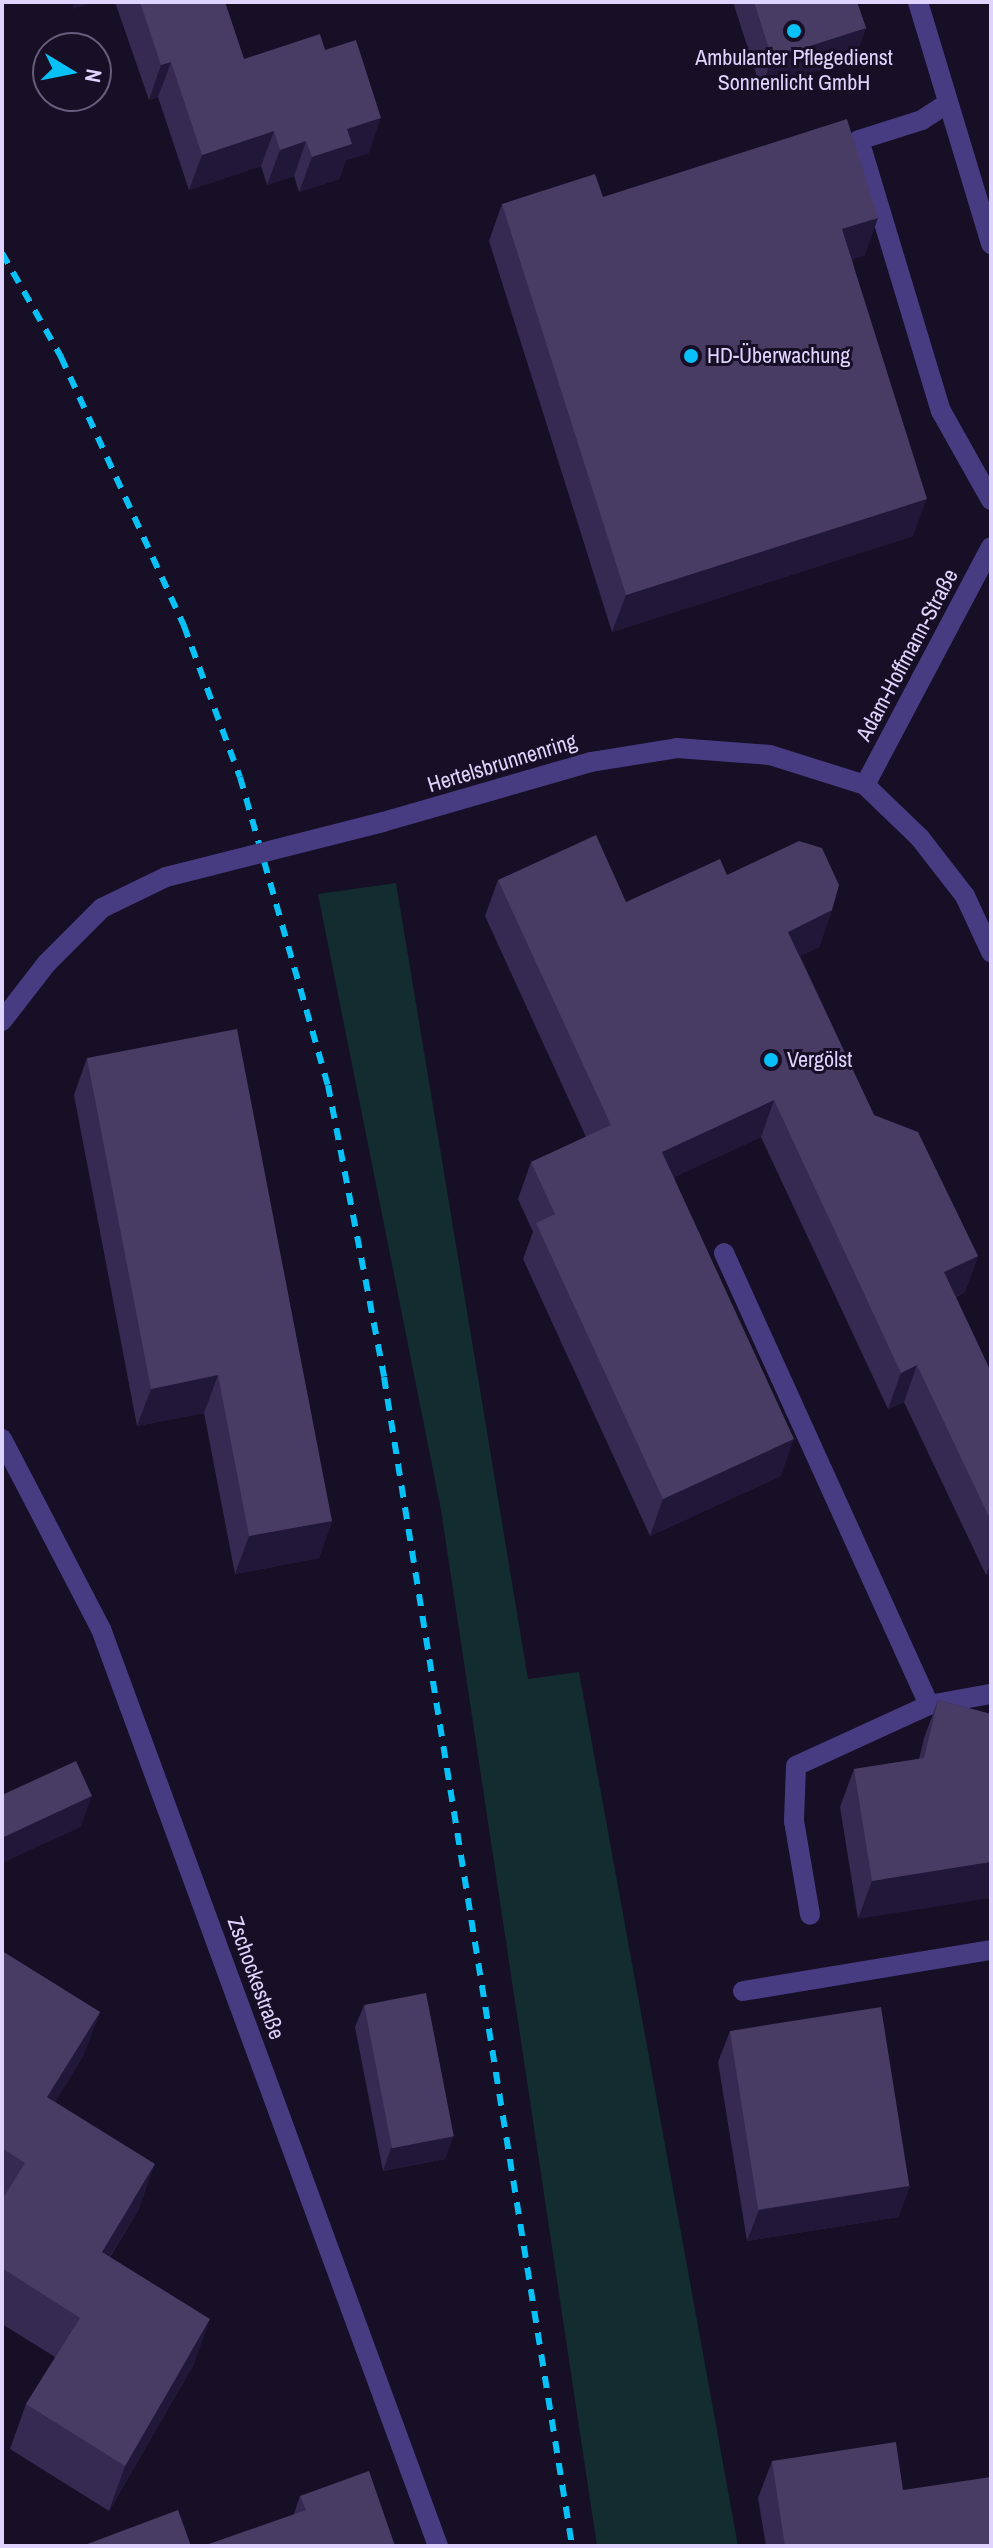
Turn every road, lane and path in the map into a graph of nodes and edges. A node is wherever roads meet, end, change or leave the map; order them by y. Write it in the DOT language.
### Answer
graph roads {
  1 [pos="918,2"];
  2 [pos="948,103"];
  3 [pos="991,244"];
  4 [pos="991,500"];
  5 [pos="991,547"];
  6 [pos="865,785"];
  7 [pos="991,952"];
  8 [pos="2,1021"];
  9 [pos="724,1253"];
  10 [pos="2,1439"];
  11 [pos="991,1694"];
  12 [pos="929,1705"];
  13 [pos="810,1915"];
  14 [pos="991,1950"];
  15 [pos="743,1991"];
  16 [pos="438,2546"];
  1 -- 2 [label="street"];
  2 -- 3 [label="street"];
  2 -- 4 [label="street"];
  5 -- 6 [label="street, Adam-Hoffmann-Straße"];
  6 -- 7 [label="street, Hertelsbrunnenring"];
  6 -- 8 [label="street, Hertelsbrunnenring, bridge"];
  9 -- 12 [label="street"];
  10 -- 16 [label="street, Zschockestraße"];
  11 -- 12 [label="street"];
  12 -- 13 [label="street"];
  14 -- 15 [label="street"];
}
